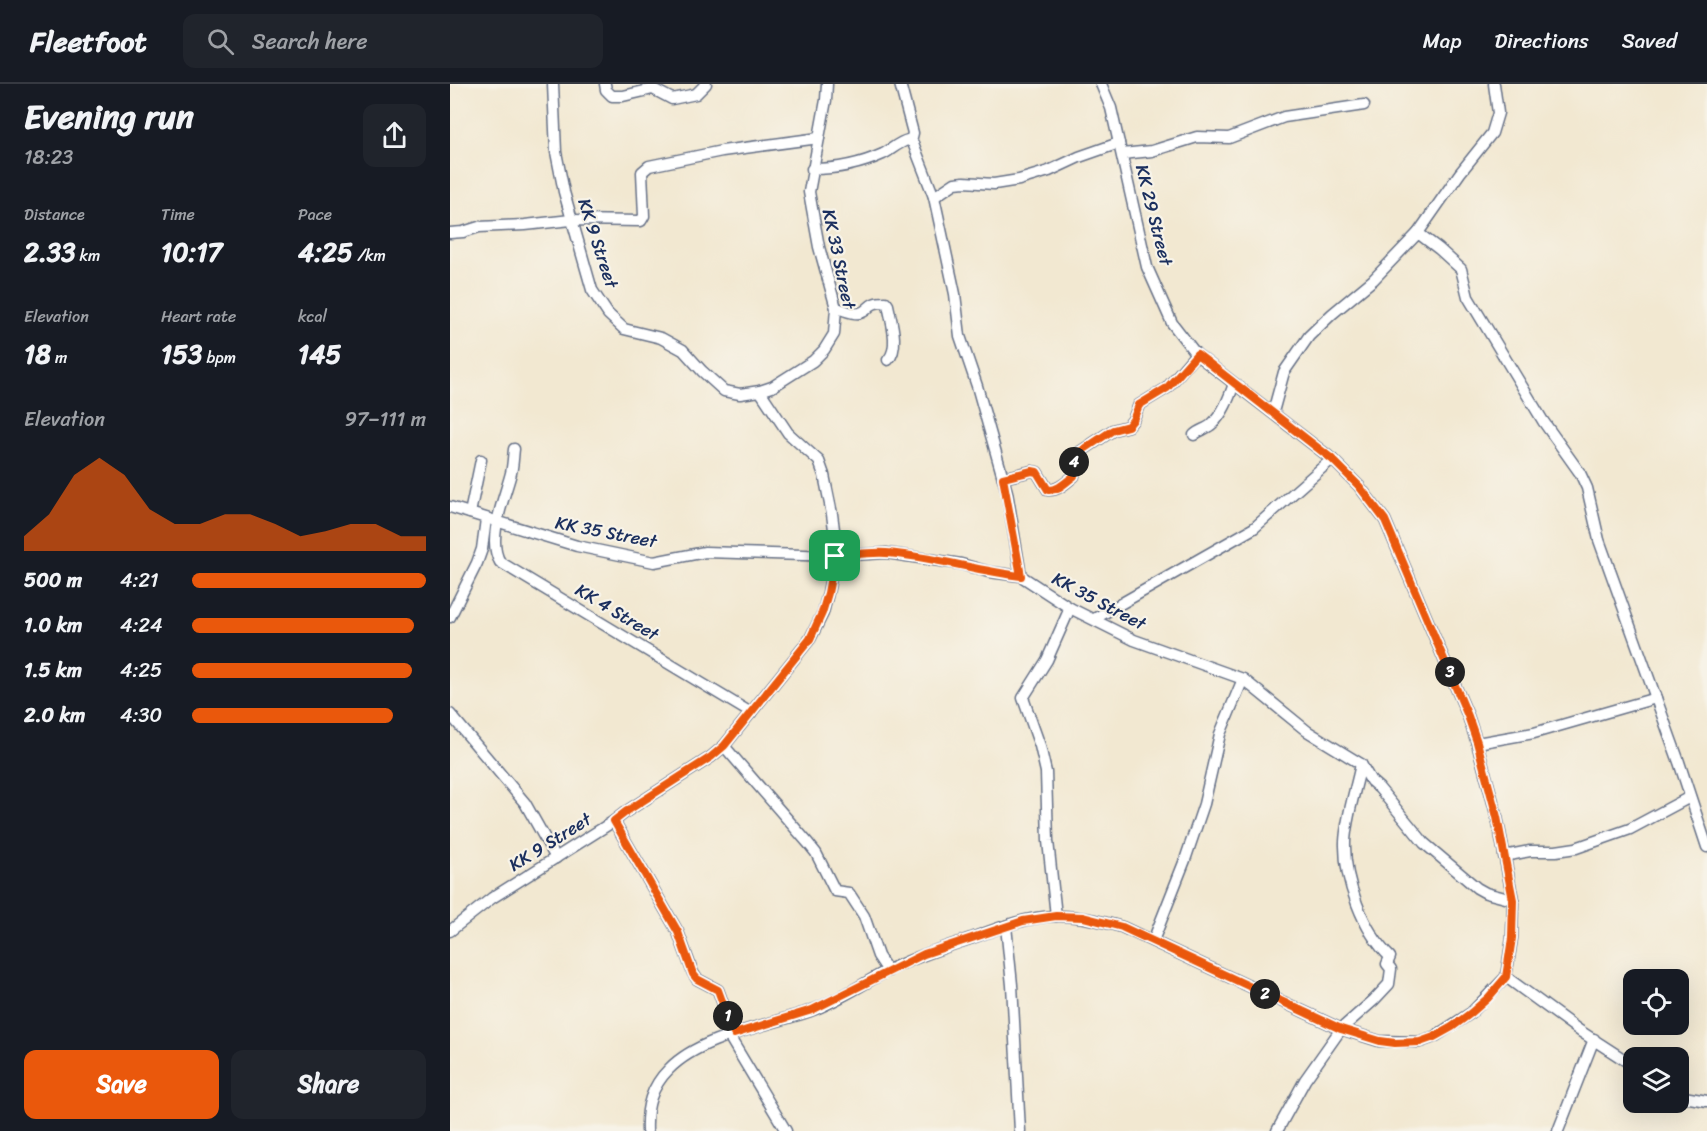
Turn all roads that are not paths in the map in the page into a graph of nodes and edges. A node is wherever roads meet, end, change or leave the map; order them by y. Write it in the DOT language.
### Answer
graph roads {
  1 [pos="553,84"];
  2 [pos="605,84"];
  3 [pos="706,84"];
  4 [pos="827,84"];
  5 [pos="900,84"];
  6 [pos="1101,84"];
  7 [pos="1494,84"];
  8 [pos="1364,105"];
  9 [pos="819,138"];
  10 [pos="911,141"];
  11 [pos="1121,148"];
  12 [pos="812,169"];
  13 [pos="934,197"];
  14 [pos="571,220"];
  15 [pos="450,233"];
  16 [pos="1418,233"];
  17 [pos="836,308"];
  18 [pos="1197,354"];
  19 [pos="888,360"];
  20 [pos="1234,384"];
  21 [pos="760,391"];
  22 [pos="1273,412"];
  23 [pos="1194,435"];
  24 [pos="514,449"];
  25 [pos="1332,459"];
  26 [pos="481,460"];
  27 [pos="1003,478"];
  28 [pos="450,507"];
  29 [pos="470,513"];
  30 [pos="491,520"];
  31 [pos="835,556"];
  32 [pos="1021,576"];
  33 [pos="1070,608"];
  34 [pos="450,617"];
  35 [pos="1094,619"];
  36 [pos="1243,679"];
  37 [pos="1656,698"];
  38 [pos="751,713"];
  39 [pos="450,714"];
  40 [pos="1477,742"];
  41 [pos="724,746"];
  42 [pos="1361,764"];
  43 [pos="1690,796"];
  44 [pos="614,821"];
  45 [pos="1707,848"];
  46 [pos="1504,856"];
  47 [pos="556,858"];
  48 [pos="1513,900"];
  49 [pos="1056,916"];
  50 [pos="1005,926"];
  51 [pos="450,931"];
  52 [pos="1153,941"];
  53 [pos="888,971"];
  54 [pos="1506,977"];
  55 [pos="1341,1029"];
  56 [pos="732,1035"];
  57 [pos="1594,1039"];
  58 [pos="1623,1059"];
  59 [pos="1689,1098"];
  60 [pos="1707,1101"];
  61 [pos="1017,1130"];
  62 [pos="647,1131"];
  63 [pos="786,1131"];
  64 [pos="1277,1131"];
  65 [pos="1558,1131"];
  1 -- 14 [label="street, KK 9 Street"];
  2 -- 3 [label="street"];
  4 -- 9 [label="street, KK 33 Street"];
  5 -- 10 [label="street"];
  6 -- 11 [label="street, KK 29 Street"];
  7 -- 16 [label="street"];
  8 -- 11 [label="street"];
  9 -- 12 [label="street, KK 33 Street"];
  9 -- 14 [label="street"];
  10 -- 12 [label="street"];
  10 -- 13 [label="street"];
  11 -- 13 [label="street"];
  11 -- 18 [label="street, KK 29 Street"];
  12 -- 17 [label="street, KK 33 Street"];
  13 -- 27 [label="street"];
  14 -- 15 [label="street"];
  14 -- 21 [label="street, KK 9 Street"];
  16 -- 22 [label="street"];
  16 -- 37 [label="street"];
  17 -- 19 [label="street"];
  17 -- 21 [label="street, KK 33 Street"];
  18 -- 20 [label="street, KK 29 Street"];
  18 -- 27 [label="street"];
  20 -- 22 [label="street, KK 29 Street"];
  20 -- 23 [label="street"];
  21 -- 31 [label="street, KK 9 Street"];
  22 -- 25 [label="street, KK 29 Street"];
  24 -- 30 [label="street"];
  25 -- 35 [label="street"];
  25 -- 40 [label="street, KK 29 Street"];
  26 -- 29 [label="street"];
  27 -- 32 [label="street"];
  28 -- 29 [label="street, KK 35 Street"];
  29 -- 30 [label="street, KK 35 Street"];
  30 -- 31 [label="street, KK 35 Street"];
  30 -- 34 [label="street"];
  30 -- 38 [label="street, KK 4 Street"];
  31 -- 32 [label="street, KK 35 Street"];
  31 -- 38 [label="street, KK 9 Street"];
  32 -- 33 [label="street, KK 35 Street"];
  33 -- 35 [label="street, KK 35 Street"];
  33 -- 49 [label="street"];
  35 -- 36 [label="street, KK 35 Street"];
  36 -- 42 [label="street, KK 35 Street"];
  36 -- 52 [label="street"];
  37 -- 40 [label="street"];
  37 -- 43 [label="street"];
  38 -- 41 [label="street, KK 9 Street"];
  39 -- 47 [label="street"];
  40 -- 46 [label="street, KK 29 Street"];
  41 -- 44 [label="street, KK 9 Street"];
  41 -- 53 [label="street"];
  42 -- 48 [label="street, KK 35 Street"];
  42 -- 55 [label="street"];
  43 -- 45 [label="street"];
  43 -- 46 [label="street"];
  44 -- 47 [label="street, KK 9 Street"];
  44 -- 56 [label="street"];
  46 -- 48 [label="street, KK 29 Street"];
  47 -- 51 [label="street, KK 9 Street"];
  48 -- 54 [label="street, KK 29 Street"];
  49 -- 50 [label="street"];
  49 -- 52 [label="street"];
  50 -- 53 [label="street"];
  50 -- 61 [label="street"];
  52 -- 55 [label="street"];
  53 -- 56 [label="street"];
  54 -- 55 [label="street"];
  54 -- 57 [label="street"];
  55 -- 64 [label="street"];
  56 -- 62 [label="street"];
  56 -- 63 [label="street"];
  57 -- 58 [label="street"];
  57 -- 65 [label="street"];
  59 -- 60 [label="street"];
}
